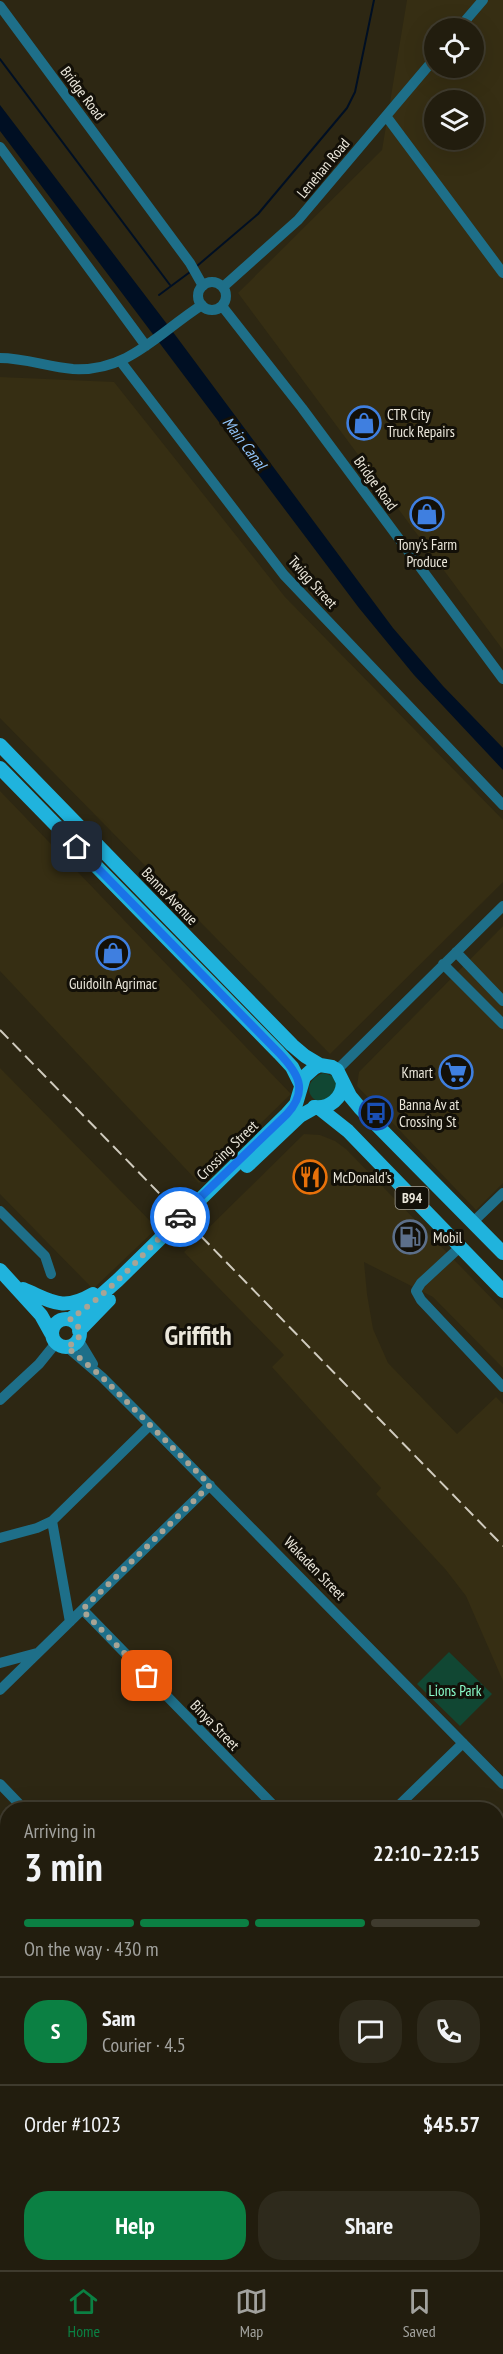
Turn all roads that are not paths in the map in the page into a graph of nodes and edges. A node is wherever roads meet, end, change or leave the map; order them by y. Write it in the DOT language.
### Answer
graph roads {
  1 [pos="483,0"];
  2 [pos="0,6"];
  3 [pos="468,18"];
  4 [pos="424,71"];
  5 [pos="386,116"];
  6 [pos="0,147"];
  7 [pos="503,273"];
  8 [pos="203,286"];
  9 [pos="223,287"];
  10 [pos="202,305"];
  11 [pos="222,306"];
  12 [pos="150,342"];
  13 [pos="0,358"];
  14 [pos="121,362"];
  15 [pos="503,680"];
  16 [pos="0,745"];
  17 [pos="0,768"];
  18 [pos="503,805"];
  19 [pos="503,906"];
  20 [pos="456,952"];
  21 [pos="443,964"];
  22 [pos="503,1001"];
  23 [pos="503,1024"];
  24 [pos="320,1065"];
  25 [pos="340,1076"];
  26 [pos="300,1086"];
  27 [pos="318,1108"];
  28 [pos="503,1193"];
  29 [pos="0,1210"];
  30 [pos="473,1222"];
  31 [pos="460,1247"];
  32 [pos="503,1253"];
  33 [pos="1,1271"];
  34 [pos="51,1274"];
  35 [pos="118,1280"];
  36 [pos="23,1289"];
  37 [pos="503,1291"];
  38 [pos="67,1319"];
  39 [pos="66,1339"];
  40 [pos="503,1387"];
  41 [pos="0,1400"];
  42 [pos="150,1425"];
  43 [pos="210,1485"];
  44 [pos="52,1521"];
  45 [pos="0,1538"];
  46 [pos="82,1610"];
  47 [pos="70,1622"];
  48 [pos="38,1652"];
  49 [pos="0,1663"];
  50 [pos="0,1690"];
  51 [pos="463,1743"];
  52 [pos="0,1784"];
  53 [pos="503,1784"];
  54 [pos="17,1802"];
  55 [pos="270,1802"];
  56 [pos="402,1802"];
  1 -- 3 [label="street"];
  2 -- 8 [label="street, Bridge Road"];
  4 -- 5 [label="street, Lenehan Road"];
  5 -- 7 [label="street"];
  5 -- 9 [label="street, Lenehan Road"];
  6 -- 12 [label="street"];
  8 -- 9 [label="street"];
  8 -- 10 [label="street"];
  9 -- 11 [label="street"];
  10 -- 11 [label="street"];
  10 -- 12 [label="street"];
  11 -- 15 [label="street, Bridge Road"];
  12 -- 14 [label="street"];
  13 -- 14 [label="street"];
  14 -- 18 [label="street, Twigg Street"];
  16 -- 24 [label="main road, Banna Avenue"];
  17 -- 26 [label="main road, B94"];
  19 -- 20 [label="street"];
  20 -- 21 [label="street"];
  20 -- 22 [label="street"];
  21 -- 23 [label="street"];
  21 -- 25 [label="street"];
  24 -- 25 [label="main road"];
  24 -- 26 [label="main road"];
  25 -- 27 [label="main road"];
  25 -- 30 [label="main road, B94"];
  26 -- 27 [label="main road, B94"];
  26 -- 35 [label="main road, Crossing Street"];
  27 -- 31 [label="main road, B94"];
  27 -- 39 [label="main road, Crossing Street"];
  28 -- 30 [label="street"];
  29 -- 34 [label="street"];
  30 -- 32 [label="main road, B94"];
  31 -- 37 [label="main road, B94"];
  31 -- 40 [label="street"];
  33 -- 36 [label="main road, Wakaden Street"];
  33 -- 39 [label="main road, Wakaden Street"];
  35 -- 36 [label="main road, Crossing Street"];
  35 -- 38 [label="main road, Crossing Street"];
  36 -- 38 [label="main road, Wakaden Street"];
  38 -- 39 [label="main road"];
  38 -- 39 [label="main road, Crossing Street"];
  39 -- 41 [label="street"];
  39 -- 42 [label="street, Wakaden Street"];
  42 -- 43 [label="street, Wakaden Street"];
  42 -- 44 [label="street"];
  43 -- 46 [label="street"];
  43 -- 51 [label="street, Wakaden Street"];
  44 -- 45 [label="street"];
  44 -- 47 [label="street"];
  46 -- 47 [label="street"];
  46 -- 55 [label="street, Binya Street"];
  47 -- 48 [label="street"];
  48 -- 49 [label="street"];
  48 -- 50 [label="street"];
  51 -- 53 [label="street, Wakaden Street"];
  51 -- 56 [label="street"];
  52 -- 54 [label="street"];
}
